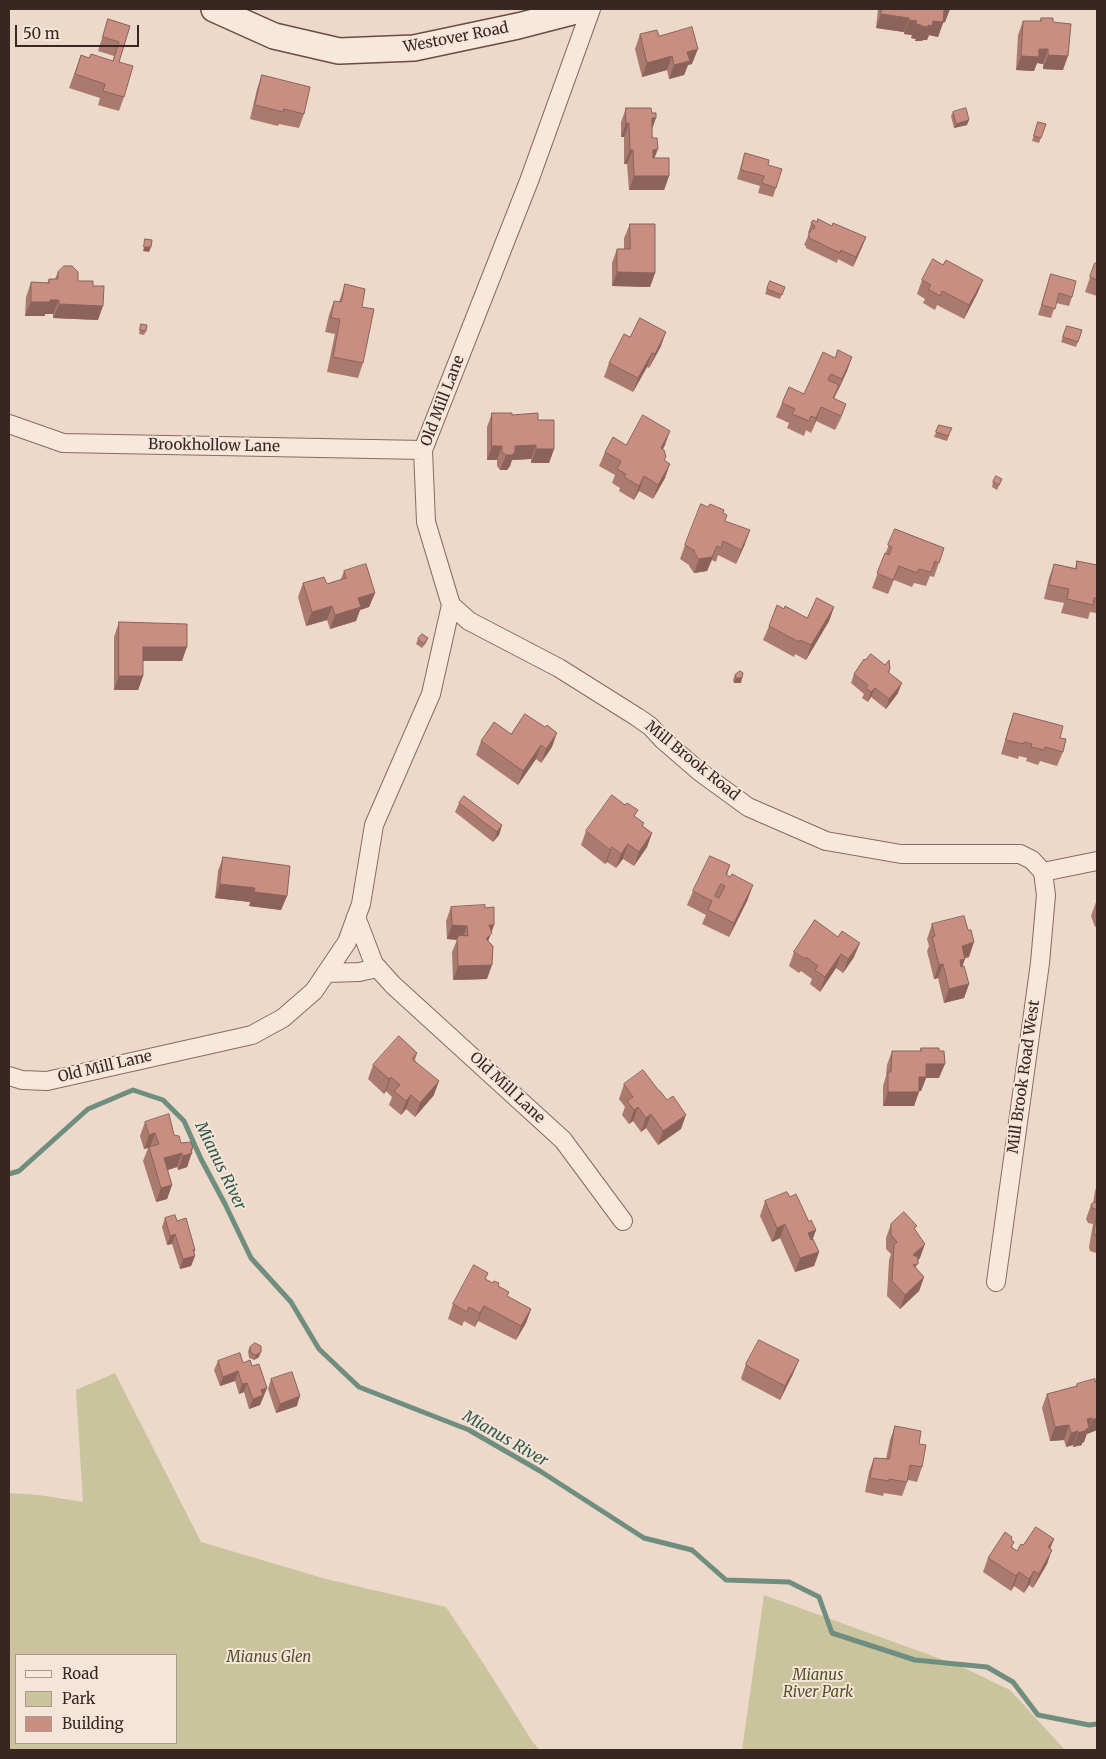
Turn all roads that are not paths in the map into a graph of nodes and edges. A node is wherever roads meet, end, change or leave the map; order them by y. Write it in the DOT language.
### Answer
graph roads {
  1 [pos="214,9"];
  2 [pos="584,9"];
  3 [pos="591,9"];
  4 [pos="9,424"];
  5 [pos="423,450"];
  6 [pos="451,605"];
  7 [pos="1097,862"];
  8 [pos="1043,872"];
  9 [pos="356,917"];
  10 [pos="378,968"];
  11 [pos="326,973"];
  12 [pos="9,1076"];
  13 [pos="623,1221"];
  14 [pos="996,1282"];
  1 -- 2 [label="street, Westover Road"];
  3 -- 5 [label="street, Old Mill Lane"];
  4 -- 5 [label="street, Brookhollow Lane"];
  5 -- 6 [label="street, Old Mill Lane"];
  6 -- 8 [label="street, Mill Brook Road"];
  6 -- 9 [label="street, Old Mill Lane"];
  7 -- 8 [label="street"];
  8 -- 14 [label="street, Mill Brook Road West"];
  9 -- 10 [label="street, Old Mill Lane"];
  9 -- 11 [label="street, Old Mill Lane"];
  10 -- 11 [label="street"];
  10 -- 13 [label="street, Old Mill Lane"];
  11 -- 12 [label="street, Old Mill Lane"];
}
